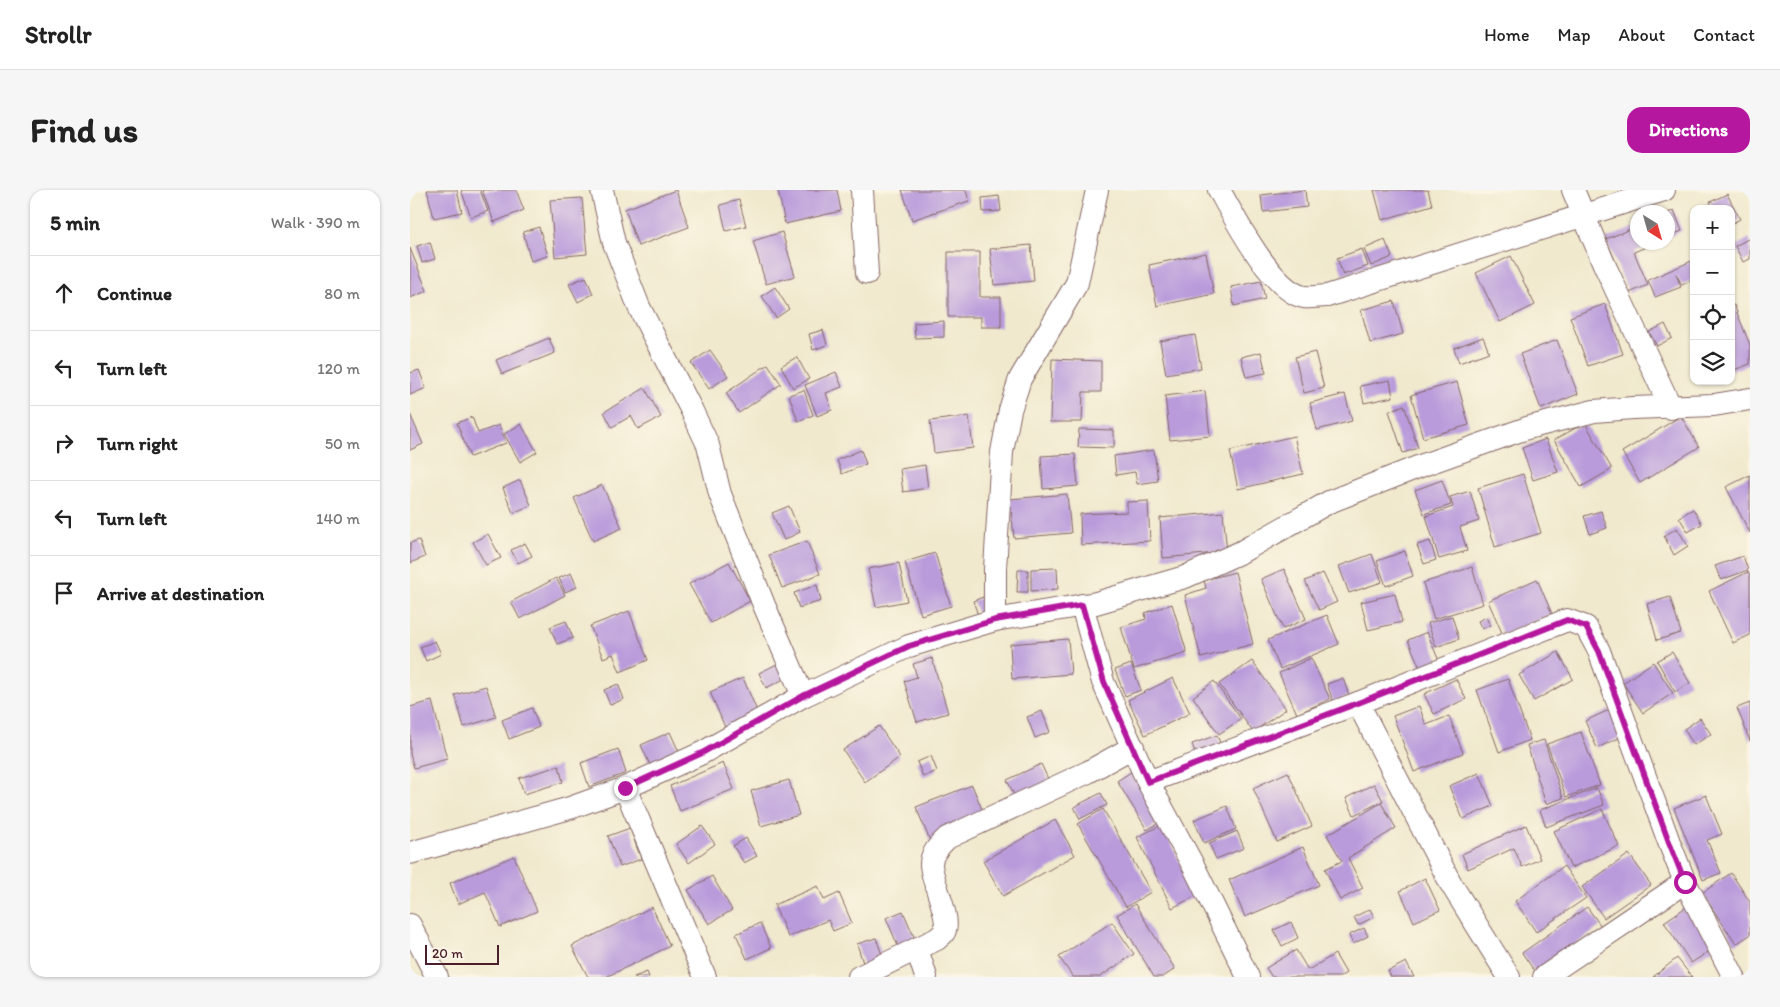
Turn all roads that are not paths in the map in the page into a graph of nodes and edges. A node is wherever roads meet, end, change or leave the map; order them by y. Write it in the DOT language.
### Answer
graph roads {
  1 [pos="602,190"];
  2 [pos="862,190"];
  3 [pos="1097,190"];
  4 [pos="1218,190"];
  5 [pos="1573,190"];
  6 [pos="1664,190"];
  7 [pos="1584,216"];
  8 [pos="867,273"];
  9 [pos="1750,399"];
  10 [pos="1671,408"];
  11 [pos="1082,605"];
  12 [pos="995,620"];
  13 [pos="803,696"];
  14 [pos="1358,703"];
  15 [pos="1133,747"];
  16 [pos="1148,782"];
  17 [pos="625,788"];
  18 [pos="410,853"];
  19 [pos="1685,882"];
  20 [pos="410,925"];
  21 [pos="917,949"];
  22 [pos="437,977"];
  23 [pos="705,977"];
  24 [pos="858,977"];
  25 [pos="926,977"];
  26 [pos="1248,977"];
  27 [pos="1509,977"];
  28 [pos="1544,977"];
  29 [pos="1734,977"];
  1 -- 13 [label="street"];
  2 -- 8 [label="street"];
  3 -- 12 [label="street"];
  4 -- 7 [label="street"];
  5 -- 7 [label="street"];
  6 -- 7 [label="street"];
  7 -- 10 [label="street"];
  9 -- 10 [label="street"];
  10 -- 11 [label="street"];
  11 -- 12 [label="street"];
  11 -- 15 [label="street"];
  12 -- 13 [label="street"];
  13 -- 17 [label="street"];
  14 -- 16 [label="street"];
  14 -- 19 [label="street"];
  14 -- 27 [label="street"];
  15 -- 16 [label="street"];
  15 -- 21 [label="street"];
  16 -- 26 [label="street"];
  17 -- 18 [label="street"];
  17 -- 23 [label="street"];
  19 -- 28 [label="street"];
  19 -- 29 [label="street"];
  20 -- 22 [label="street"];
  21 -- 24 [label="street"];
  21 -- 25 [label="street"];
}
